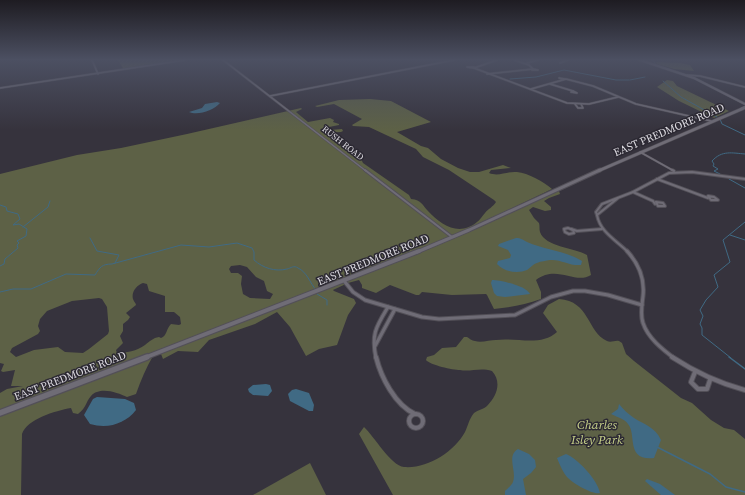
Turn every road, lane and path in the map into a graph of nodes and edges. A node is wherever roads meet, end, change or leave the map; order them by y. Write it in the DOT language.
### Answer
graph roads {
  1 [pos="34,83"];
  2 [pos="253,83"];
  3 [pos="335,83"];
  4 [pos="514,83"];
  5 [pos="581,83"];
  6 [pos="706,83"];
  7 [pos="729,83"];
  8 [pos="549,84"];
  9 [pos="745,87"];
  10 [pos="0,88"];
  11 [pos="531,89"];
  12 [pos="571,92"];
  13 [pos="269,96"];
  14 [pos="619,97"];
  15 [pos="575,104"];
  16 [pos="581,104"];
  17 [pos="745,105"];
  18 [pos="646,107"];
  19 [pos="641,110"];
  20 [pos="711,121"];
  21 [pos="640,152"];
  22 [pos="674,172"];
  23 [pos="656,179"];
  24 [pos="745,179"];
  25 [pos="633,192"];
  26 [pos="708,197"];
  27 [pos="657,203"];
  28 [pos="602,229"];
  29 [pos="575,232"];
  30 [pos="453,238"];
  31 [pos="345,282"];
  32 [pos="642,305"];
  33 [pos="388,307"];
  34 [pos="395,309"];
  35 [pos="379,324"];
  36 [pos="386,326"];
  37 [pos="375,346"];
  38 [pos="695,372"];
  39 [pos="710,380"];
  40 [pos="745,390"];
  41 [pos="408,411"];
  42 [pos="0,413"];
  43 [pos="415,414"];
  44 [pos="408,419"];
  1 -- 10 [label="street"];
  2 -- 13 [label="street, RUSH ROAD"];
  3 -- 13 [label="street"];
  4 -- 11 [label="street"];
  5 -- 14 [label="street"];
  6 -- 17 [label="street"];
  7 -- 9 [label="street"];
  8 -- 11 [label="street"];
  8 -- 12 [label="street"];
  11 -- 15 [label="street"];
  13 -- 30 [label="street, RUSH ROAD"];
  14 -- 16 [label="street"];
  14 -- 18 [label="street"];
  15 -- 16 [label="street"];
  15 -- 16 [label="street"];
  17 -- 20 [label="street, EAST PREDMORE ROAD"];
  18 -- 19 [label="street"];
  18 -- 20 [label="street"];
  20 -- 21 [label="street, EAST PREDMORE ROAD"];
  21 -- 22 [label="street"];
  21 -- 30 [label="street, EAST PREDMORE ROAD"];
  22 -- 23 [label="street"];
  22 -- 24 [label="street"];
  23 -- 25 [label="street"];
  23 -- 26 [label="street"];
  25 -- 27 [label="street"];
  25 -- 28 [label="street"];
  28 -- 29 [label="street"];
  28 -- 32 [label="street"];
  29 -- 29 [label="street"];
  30 -- 31 [label="street, EAST PREDMORE ROAD"];
  31 -- 33 [label="street"];
  31 -- 42 [label="street, EAST PREDMORE ROAD"];
  32 -- 34 [label="street"];
  32 -- 38 [label="street"];
  33 -- 34 [label="street"];
  33 -- 35 [label="street"];
  34 -- 36 [label="street"];
  35 -- 36 [label="street"];
  35 -- 37 [label="street"];
  36 -- 37 [label="street"];
  37 -- 41 [label="street"];
  38 -- 39 [label="street"];
  38 -- 39 [label="street"];
  39 -- 40 [label="street"];
  41 -- 43 [label="street"];
  41 -- 44 [label="street"];
  43 -- 44 [label="street"];
  43 -- 44 [label="street"];
}
